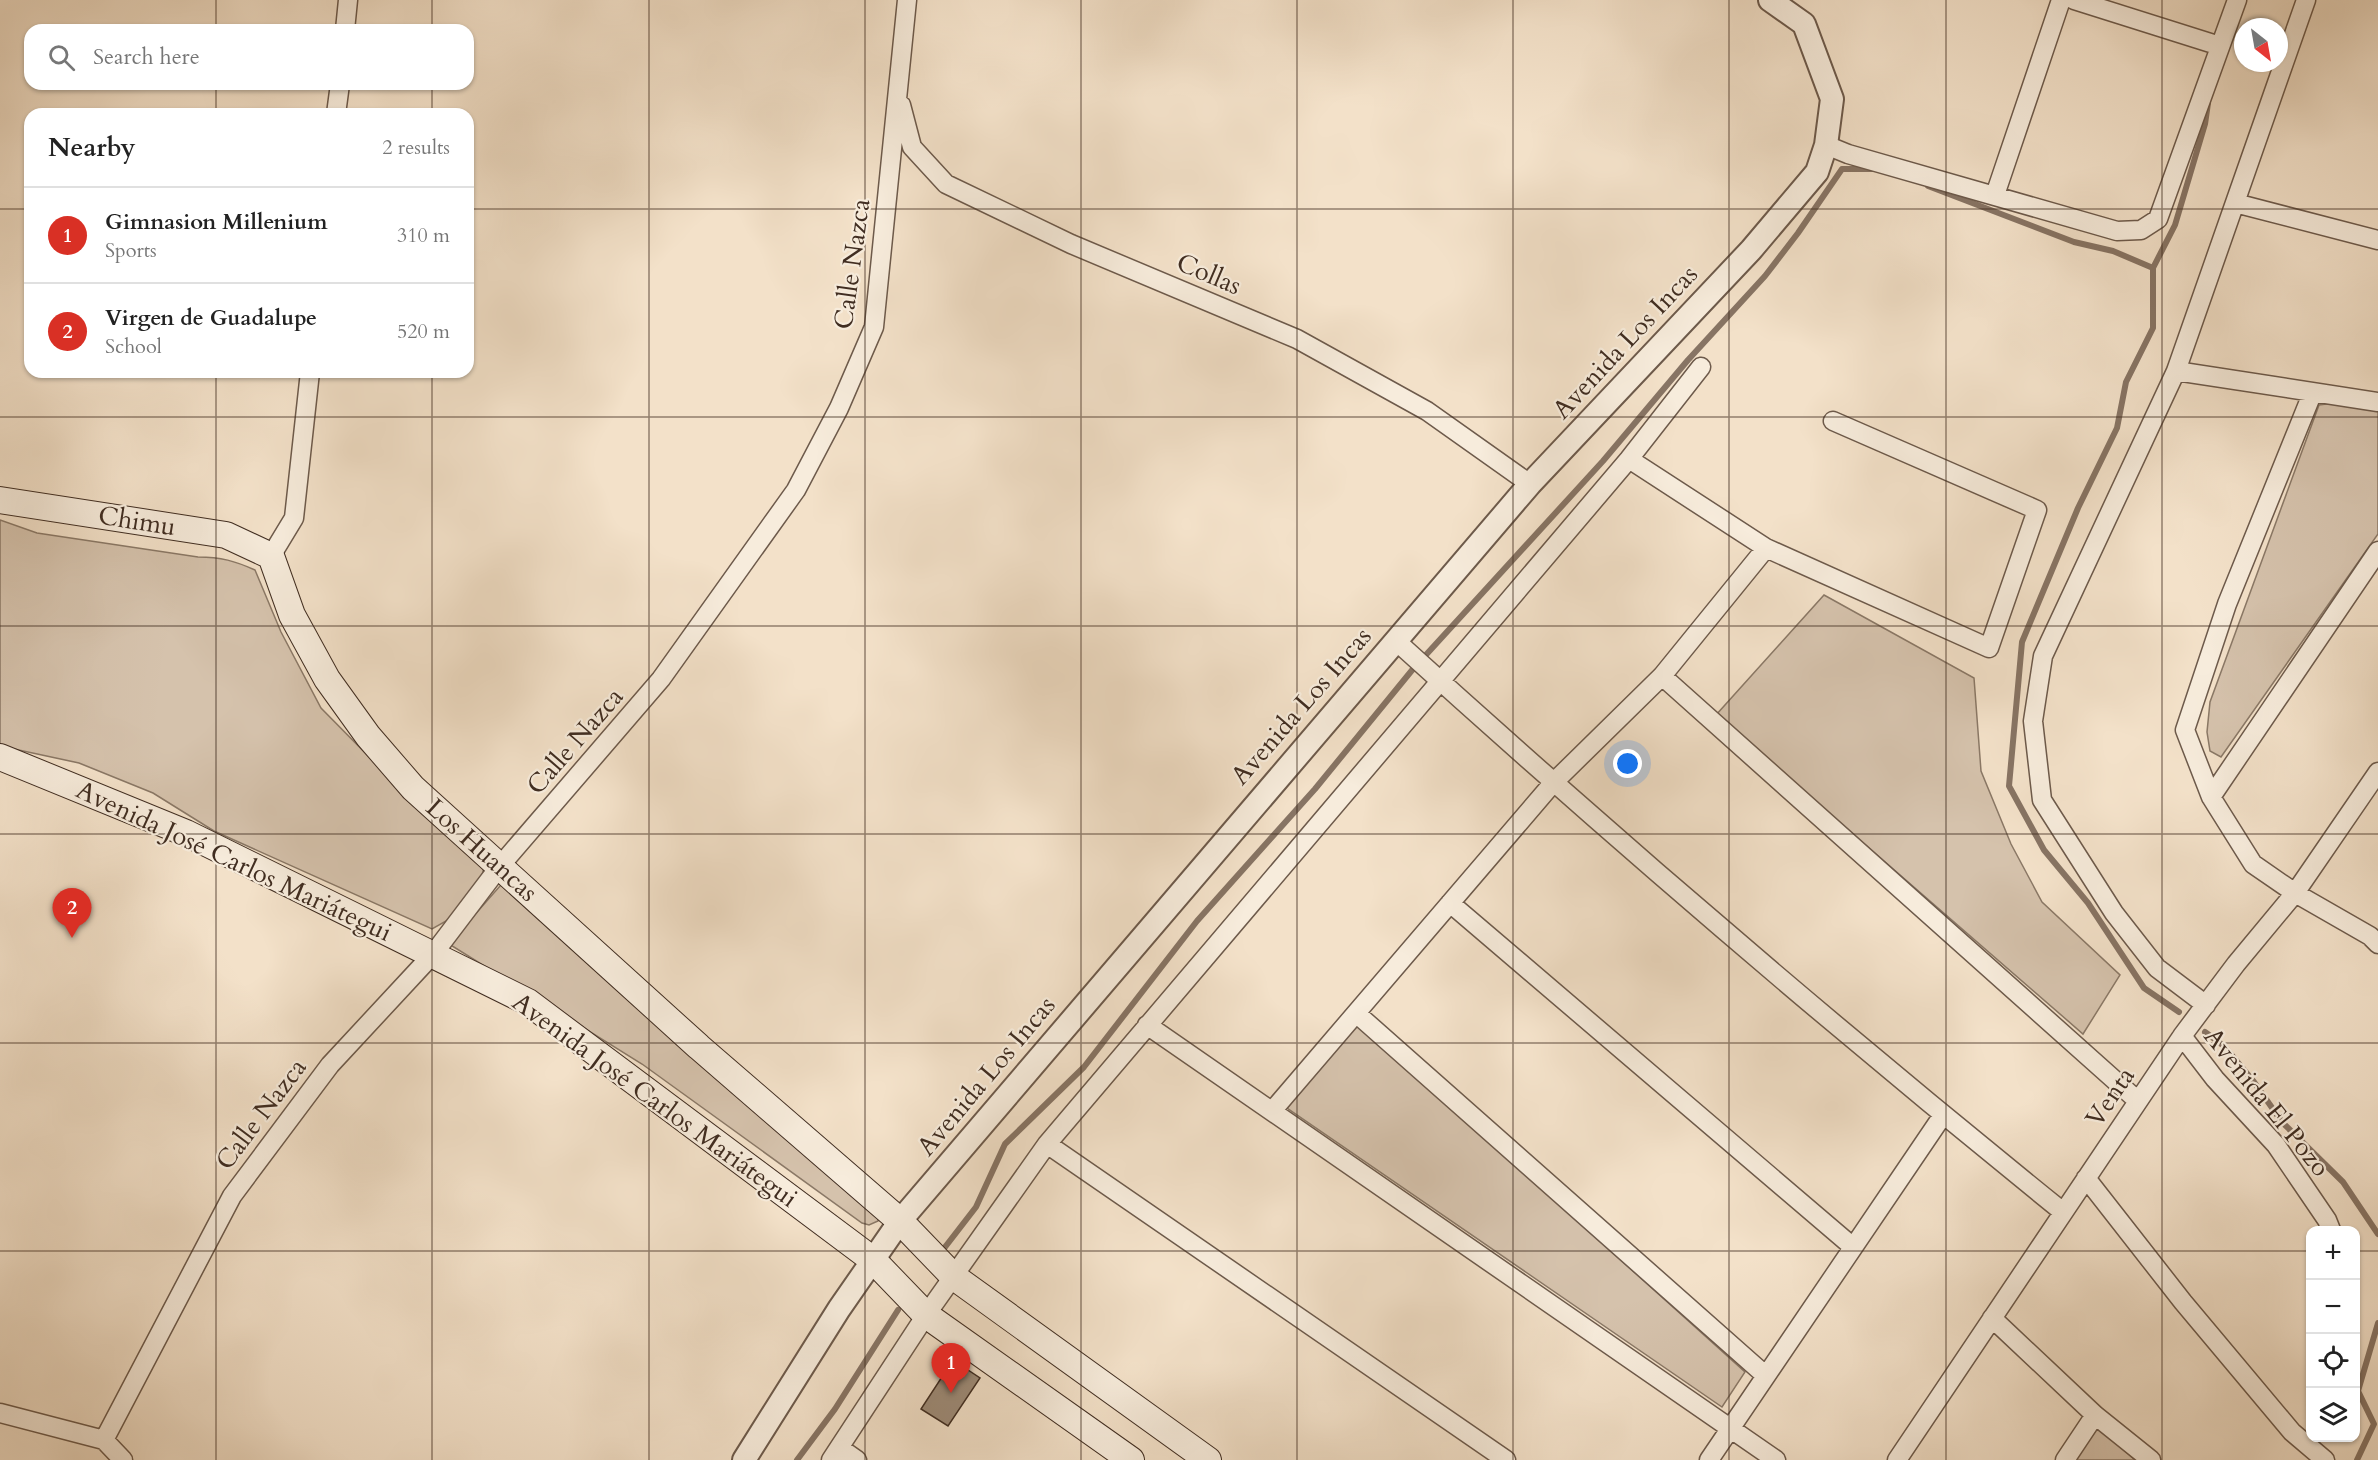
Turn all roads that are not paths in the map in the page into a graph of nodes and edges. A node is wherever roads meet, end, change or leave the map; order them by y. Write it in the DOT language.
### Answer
graph roads {
  1 [pos="348,0"];
  2 [pos="907,0"];
  3 [pos="1770,0"];
  4 [pos="2061,0"];
  5 [pos="2074,0"];
  6 [pos="2237,0"];
  7 [pos="2306,0"];
  8 [pos="346,24"];
  9 [pos="2220,46"];
  10 [pos="338,90"];
  11 [pos="898,96"];
  12 [pos="337,108"];
  13 [pos="1827,145"];
  14 [pos="1995,195"];
  15 [pos="2235,203"];
  16 [pos="2378,240"];
  17 [pos="1701,367"];
  18 [pos="2176,371"];
  19 [pos="309,378"];
  20 [pos="2312,394"];
  21 [pos="2378,402"];
  22 [pos="1833,421"];
  23 [pos="1629,459"];
  24 [pos="1530,484"];
  25 [pos="0,500"];
  26 [pos="1766,548"];
  27 [pos="2378,551"];
  28 [pos="270,556"];
  29 [pos="1395,640"];
  30 [pos="1662,676"];
  31 [pos="1439,680"];
  32 [pos="0,758"];
  33 [pos="2378,772"];
  34 [pos="1553,783"];
  35 [pos="2211,797"];
  36 [pos="500,866"];
  37 [pos="2295,893"];
  38 [pos="1450,903"];
  39 [pos="2378,944"];
  40 [pos="434,953"];
  41 [pos="2206,1005"];
  42 [pos="1357,1014"];
  43 [pos="1147,1024"];
  44 [pos="2182,1036"];
  45 [pos="2138,1101"];
  46 [pos="1273,1110"];
  47 [pos="1943,1115"];
  48 [pos="1047,1144"];
  49 [pos="2086,1178"];
  50 [pos="2063,1212"];
  51 [pos="900,1221"];
  52 [pos="2329,1226"];
  53 [pos="1853,1247"];
  54 [pos="873,1260"];
  55 [pos="954,1276"];
  56 [pos="926,1315"];
  57 [pos="1992,1318"];
  58 [pos="1766,1375"];
  59 [pos="0,1413"];
  60 [pos="2095,1415"];
  61 [pos="1730,1430"];
  62 [pos="104,1440"];
  63 [pos="2325,1442"];
  64 [pos="835,1454"];
  65 [pos="2322,1459"];
  66 [pos="123,1460"];
  67 [pos="744,1460"];
  68 [pos="857,1460"];
  69 [pos="1131,1460"];
  70 [pos="1208,1460"];
  71 [pos="1506,1460"];
  72 [pos="1709,1460"];
  73 [pos="1776,1460"];
  74 [pos="1897,1460"];
  75 [pos="2065,1460"];
  76 [pos="2151,1460"];
  1 -- 8 [label="street"];
  2 -- 11 [label="street, Calle Nazca"];
  3 -- 13 [label="street, Avenida Los Incas"];
  4 -- 14 [label="street"];
  5 -- 9 [label="street"];
  6 -- 9 [label="street"];
  7 -- 15 [label="street"];
  9 -- 14 [label="street"];
  10 -- 12 [label="street"];
  11 -- 24 [label="street, Collas"];
  11 -- 36 [label="street, Calle Nazca"];
  13 -- 14 [label="street"];
  13 -- 24 [label="street, Avenida Los Incas"];
  15 -- 16 [label="street"];
  15 -- 18 [label="street"];
  17 -- 23 [label="street"];
  18 -- 20 [label="street"];
  18 -- 41 [label="street"];
  19 -- 28 [label="street"];
  20 -- 21 [label="street"];
  20 -- 35 [label="street"];
  22 -- 26 [label="street"];
  23 -- 26 [label="street"];
  23 -- 31 [label="street"];
  24 -- 29 [label="street, Avenida Los Incas"];
  25 -- 28 [label="main road, Chimu"];
  26 -- 30 [label="street"];
  27 -- 35 [label="street"];
  28 -- 36 [label="main road, Los Huancas"];
  29 -- 31 [label="street"];
  29 -- 51 [label="street, Avenida Los Incas"];
  30 -- 34 [label="street"];
  30 -- 45 [label="street"];
  31 -- 34 [label="street"];
  31 -- 43 [label="street"];
  32 -- 40 [label="main road, Avenida José Carlos Mariátegui"];
  33 -- 37 [label="street, Venta"];
  34 -- 38 [label="street"];
  34 -- 47 [label="street"];
  35 -- 37 [label="street"];
  36 -- 40 [label="street, Calle Nazca"];
  36 -- 51 [label="main road, Los Huancas"];
  37 -- 39 [label="street"];
  37 -- 41 [label="street, Venta"];
  38 -- 42 [label="street"];
  38 -- 53 [label="street"];
  40 -- 54 [label="main road, Avenida José Carlos Mariátegui"];
  40 -- 62 [label="street, Calle Nazca"];
  41 -- 44 [label="street, Venta"];
  42 -- 46 [label="street"];
  42 -- 58 [label="street"];
  43 -- 46 [label="street"];
  43 -- 48 [label="street"];
  44 -- 45 [label="street, Venta"];
  44 -- 52 [label="street, Avenida El Pozo"];
  45 -- 49 [label="street, Venta"];
  46 -- 61 [label="street"];
  47 -- 50 [label="street"];
  47 -- 53 [label="street"];
  48 -- 55 [label="street"];
  48 -- 71 [label="street"];
  49 -- 50 [label="street, Venta"];
  49 -- 65 [label="street"];
  50 -- 57 [label="street, Venta"];
  51 -- 54 [label="street, Avenida Los Incas"];
  51 -- 55 [label="main road"];
  53 -- 58 [label="street"];
  54 -- 56 [label="main road, Avenida José Carlos Mariátegui"];
  54 -- 67 [label="street, Avenida Los Incas"];
  55 -- 56 [label="street"];
  55 -- 70 [label="main road"];
  56 -- 64 [label="street"];
  56 -- 69 [label="main road, Avenida José Carlos Mariátegui"];
  57 -- 60 [label="street"];
  57 -- 74 [label="street, Venta"];
  58 -- 61 [label="street"];
  59 -- 62 [label="street"];
  60 -- 75 [label="street"];
  60 -- 76 [label="street"];
  61 -- 72 [label="street"];
  61 -- 73 [label="street"];
  62 -- 66 [label="street"];
  63 -- 65 [label="street"];
  64 -- 68 [label="street"];
}
